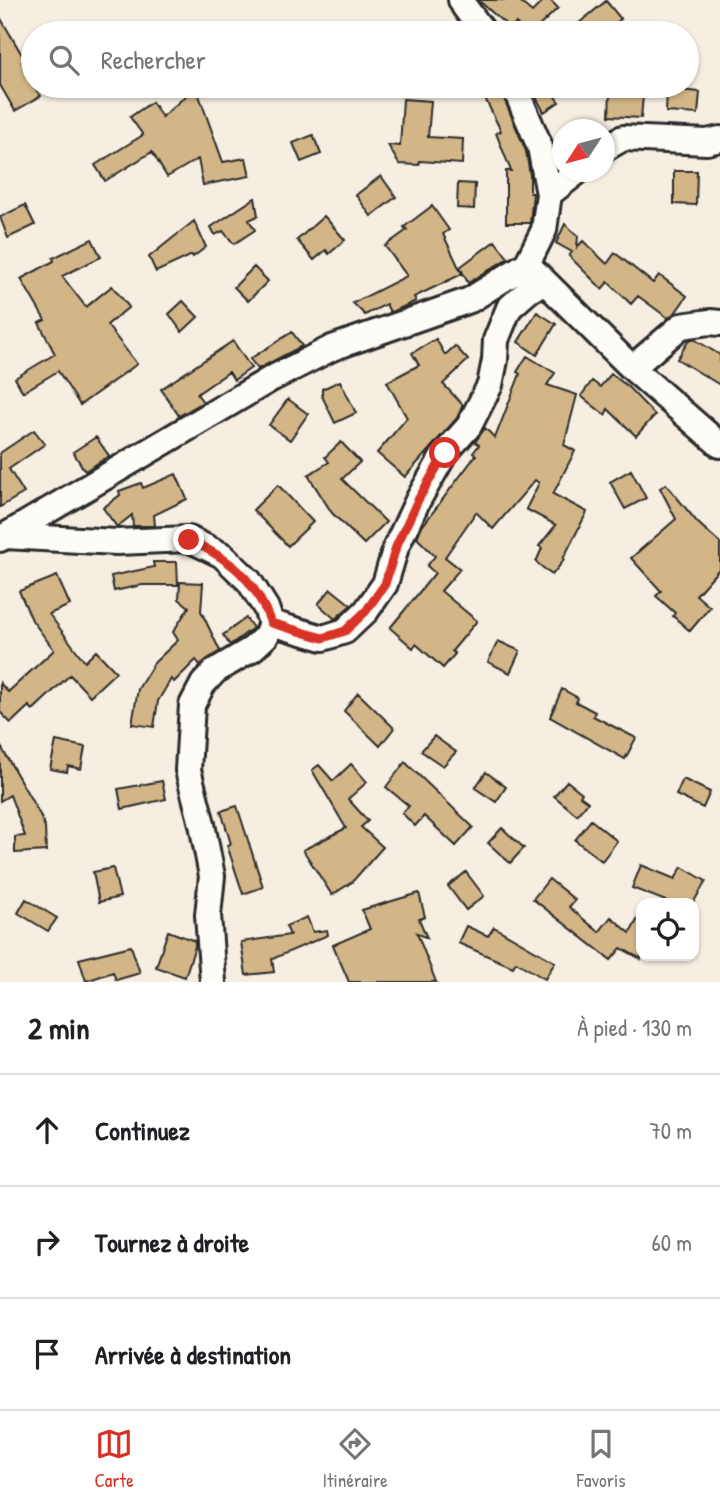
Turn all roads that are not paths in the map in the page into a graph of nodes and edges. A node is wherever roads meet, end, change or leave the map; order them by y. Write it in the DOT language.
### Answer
graph roads {
  1 [pos="461,0"];
  2 [pos="475,21"];
  3 [pos="519,98"];
  4 [pos="720,139"];
  5 [pos="615,143"];
  6 [pos="564,182"];
  7 [pos="549,194"];
  8 [pos="535,272"];
  9 [pos="720,323"];
  10 [pos="632,368"];
  11 [pos="720,445"];
  12 [pos="2,537"];
  13 [pos="271,623"];
  14 [pos="212,982"];
  1 -- 2 [label="street"];
  3 -- 7 [label="street"];
  4 -- 5 [label="street"];
  6 -- 7 [label="street"];
  7 -- 8 [label="street"];
  8 -- 10 [label="street"];
  8 -- 12 [label="street"];
  8 -- 13 [label="street"];
  9 -- 10 [label="street"];
  10 -- 11 [label="street"];
  12 -- 13 [label="street"];
  13 -- 14 [label="street"];
}
